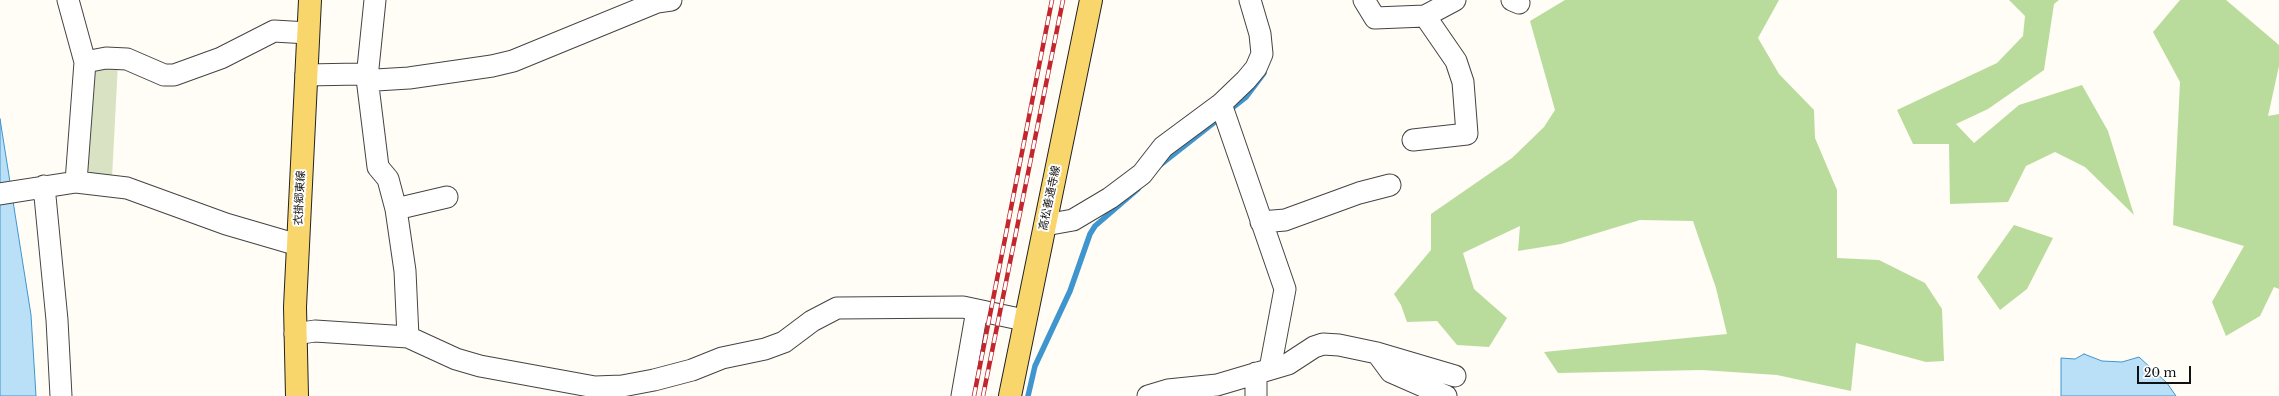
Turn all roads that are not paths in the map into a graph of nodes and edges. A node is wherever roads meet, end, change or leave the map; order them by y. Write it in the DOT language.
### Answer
graph roads {
  1 [pos="68,0"];
  2 [pos="310,0"];
  3 [pos="375,0"];
  4 [pos="671,0"];
  5 [pos="1091,0"];
  6 [pos="1364,0"];
  7 [pos="1455,0"];
  8 [pos="1256,3"];
  9 [pos="1425,16"];
  10 [pos="308,33"];
  11 [pos="85,62"];
  12 [pos="306,75"];
  13 [pos="367,78"];
  14 [pos="1220,104"];
  15 [pos="1413,140"];
  16 [pos="76,182"];
  17 [pos="1390,185"];
  18 [pos="44,186"];
  19 [pos="0,194"];
  20 [pos="447,197"];
  21 [pos="396,209"];
  22 [pos="1262,222"];
  23 [pos="1045,225"];
  24 [pos="298,245"];
  25 [pos="977,310"];
  26 [pos="1024,320"];
  27 [pos="295,334"];
  28 [pos="408,337"];
  29 [pos="1377,354"];
  30 [pos="1263,371"];
  31 [pos="1455,376"];
  32 [pos="61,396"];
  33 [pos="297,396"];
  34 [pos="962,396"];
  35 [pos="1010,396"];
  36 [pos="1148,396"];
  37 [pos="1256,396"];
  38 [pos="1446,396"];
  1 -- 11 [label="street"];
  2 -- 10 [label="main road, 衣掛郷東線"];
  3 -- 13 [label="street"];
  4 -- 13 [label="street"];
  5 -- 23 [label="main road, 高松善通寺線"];
  6 -- 9 [label="street"];
  7 -- 9 [label="street"];
  8 -- 14 [label="street"];
  9 -- 15 [label="street"];
  10 -- 11 [label="street"];
  10 -- 12 [label="main road, 衣掛郷東線"];
  11 -- 16 [label="street"];
  12 -- 13 [label="street"];
  12 -- 24 [label="main road, 衣掛郷東線"];
  13 -- 21 [label="street"];
  14 -- 22 [label="street"];
  14 -- 23 [label="street"];
  16 -- 18 [label="street"];
  16 -- 24 [label="street"];
  17 -- 22 [label="street"];
  18 -- 19 [label="street"];
  18 -- 32 [label="street"];
  20 -- 21 [label="street"];
  21 -- 28 [label="street"];
  22 -- 30 [label="street"];
  23 -- 26 [label="main road, 高松善通寺線"];
  24 -- 27 [label="main road, 衣掛郷東線"];
  25 -- 26 [label="street"];
  25 -- 28 [label="street"];
  25 -- 34 [label="street"];
  26 -- 35 [label="main road, 高松善通寺線"];
  27 -- 28 [label="street"];
  27 -- 33 [label="main road, 衣掛郷東線"];
  29 -- 30 [label="street"];
  29 -- 31 [label="street"];
  29 -- 38 [label="street"];
  30 -- 36 [label="street"];
  30 -- 37 [label="street"];
}
